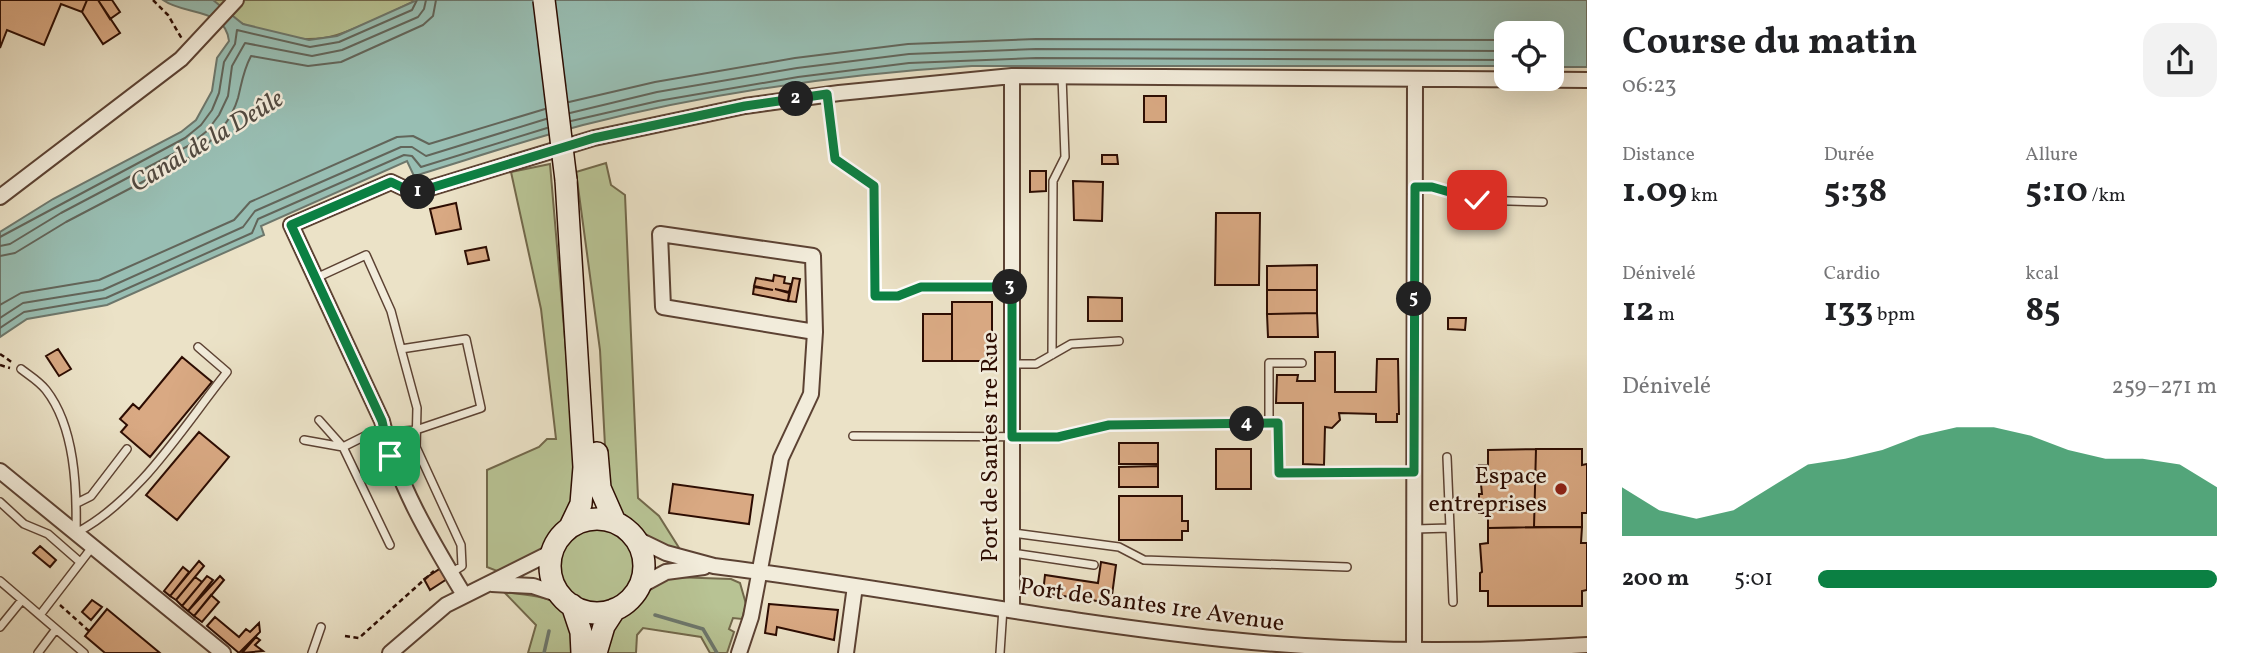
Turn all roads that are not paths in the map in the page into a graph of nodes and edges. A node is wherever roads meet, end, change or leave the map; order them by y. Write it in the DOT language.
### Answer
graph roads {
  1 [pos="236,0"];
  2 [pos="544,0"];
  3 [pos="1012,76"];
  4 [pos="1062,76"];
  5 [pos="1415,79"];
  6 [pos="1587,80"];
  7 [pos="827,94"];
  8 [pos="566,180"];
  9 [pos="1415,187"];
  10 [pos="0,197"];
  11 [pos="1543,202"];
  12 [pos="316,278"];
  13 [pos="1012,287"];
  14 [pos="815,331"];
  15 [pos="1119,341"];
  16 [pos="198,347"];
  17 [pos="401,349"];
  18 [pos="1052,355"];
  19 [pos="1302,363"];
  20 [pos="1012,364"];
  21 [pos="21,369"];
  22 [pos="318,420"];
  23 [pos="1269,424"];
  24 [pos="416,430"];
  25 [pos="385,432"];
  26 [pos="853,436"];
  27 [pos="1012,437"];
  28 [pos="304,440"];
  29 [pos="343,447"];
  30 [pos="127,449"];
  31 [pos="1447,457"];
  32 [pos="0,471"];
  33 [pos="1414,472"];
  34 [pos="0,502"];
  35 [pos="77,503"];
  36 [pos="615,522"];
  37 [pos="570,527"];
  38 [pos="1450,528"];
  39 [pos="1414,529"];
  40 [pos="76,533"];
  41 [pos="1012,533"];
  42 [pos="635,538"];
  43 [pos="390,545"];
  44 [pos="93,546"];
  45 [pos="552,552"];
  46 [pos="1012,553"];
  47 [pos="80,562"];
  48 [pos="1094,565"];
  49 [pos="714,566"];
  50 [pos="1347,567"];
  51 [pos="448,568"];
  52 [pos="759,572"];
  53 [pos="0,581"];
  54 [pos="639,586"];
  55 [pos="855,586"];
  56 [pos="471,591"];
  57 [pos="22,600"];
  58 [pos="566,600"];
  59 [pos="1453,602"];
  60 [pos="1007,608"];
  61 [pos="615,609"];
  62 [pos="0,612"];
  63 [pos="40,615"];
  64 [pos="8,618"];
  65 [pos="0,627"];
  66 [pos="321,627"];
  67 [pos="56,629"];
  68 [pos="1587,645"];
  69 [pos="1571,650"];
  70 [pos="1414,651"];
  71 [pos="38,653"];
  72 [pos="84,653"];
  73 [pos="223,653"];
  74 [pos="312,653"];
  75 [pos="390,653"];
  76 [pos="582,653"];
  77 [pos="596,653"];
  78 [pos="739,653"];
  79 [pos="846,653"];
  80 [pos="1000,653"];
  1 -- 10 [label="street"];
  2 -- 8 [label="main road, bridge"];
  3 -- 4 [label="street"];
  3 -- 7 [label="street"];
  3 -- 13 [label="street, Port de Santes 1re Rue"];
  4 -- 5 [label="street"];
  4 -- 18 [label="lane"];
  5 -- 6 [label="street"];
  5 -- 9 [label="street"];
  7 -- 12 [label="street"];
  7 -- 13 [label="lane"];
  8 -- 36 [label="main road"];
  8 -- 37 [label="main road"];
  9 -- 11 [label="lane"];
  9 -- 33 [label="street"];
  12 -- 17 [label="lane"];
  12 -- 25 [label="street"];
  13 -- 20 [label="street, Port de Santes 1re Rue"];
  14 -- 14 [label="street"];
  14 -- 52 [label="street"];
  15 -- 18 [label="lane"];
  16 -- 40 [label="lane"];
  17 -- 24 [label="lane"];
  17 -- 24 [label="lane"];
  18 -- 20 [label="lane"];
  19 -- 23 [label="lane"];
  20 -- 27 [label="street, Port de Santes 1re Rue"];
  21 -- 35 [label="lane"];
  22 -- 29 [label="lane"];
  23 -- 27 [label="lane"];
  23 -- 33 [label="lane"];
  24 -- 25 [label="lane"];
  24 -- 51 [label="lane"];
  25 -- 29 [label="lane"];
  25 -- 51 [label="street"];
  26 -- 27 [label="lane"];
  27 -- 41 [label="street, Port de Santes 1re Rue"];
  28 -- 29 [label="lane"];
  29 -- 43 [label="lane"];
  30 -- 35 [label="lane"];
  31 -- 38 [label="lane"];
  32 -- 40 [label="street"];
  33 -- 39 [label="street"];
  34 -- 47 [label="lane"];
  35 -- 40 [label="lane"];
  36 -- 37 [label="main road"];
  36 -- 42 [label="main road"];
  37 -- 45 [label="main road"];
  38 -- 39 [label="lane"];
  38 -- 59 [label="lane"];
  39 -- 70 [label="street"];
  40 -- 44 [label="street"];
  41 -- 46 [label="street, Port de Santes 1re Rue"];
  41 -- 50 [label="lane"];
  42 -- 49 [label="street"];
  42 -- 54 [label="main road"];
  44 -- 47 [label="lane"];
  44 -- 73 [label="street"];
  45 -- 56 [label="street"];
  45 -- 58 [label="main road"];
  46 -- 48 [label="lane"];
  46 -- 60 [label="street, Port de Santes 1re Rue"];
  47 -- 63 [label="lane"];
  49 -- 52 [label="street, Port de Santes 1re Avenue"];
  49 -- 54 [label="street"];
  51 -- 56 [label="street"];
  52 -- 55 [label="street, Port de Santes 1re Avenue"];
  52 -- 78 [label="street"];
  53 -- 57 [label="lane"];
  54 -- 61 [label="main road"];
  55 -- 60 [label="street, Port de Santes 1re Avenue"];
  55 -- 79 [label="street"];
  56 -- 58 [label="street"];
  56 -- 75 [label="street"];
  57 -- 63 [label="lane"];
  57 -- 64 [label="lane"];
  58 -- 61 [label="main road"];
  58 -- 76 [label="main road"];
  60 -- 70 [label="street, Port de Santes 1re Avenue"];
  60 -- 80 [label="lane"];
  61 -- 77 [label="main road"];
  62 -- 64 [label="lane"];
  63 -- 67 [label="lane"];
  64 -- 65 [label="lane"];
  66 -- 74 [label="lane"];
  67 -- 71 [label="lane"];
  67 -- 72 [label="lane"];
  68 -- 69 [label="street, Port de Santes 1re Avenue"];
  69 -- 70 [label="street, Port de Santes 1re Avenue"];
}
